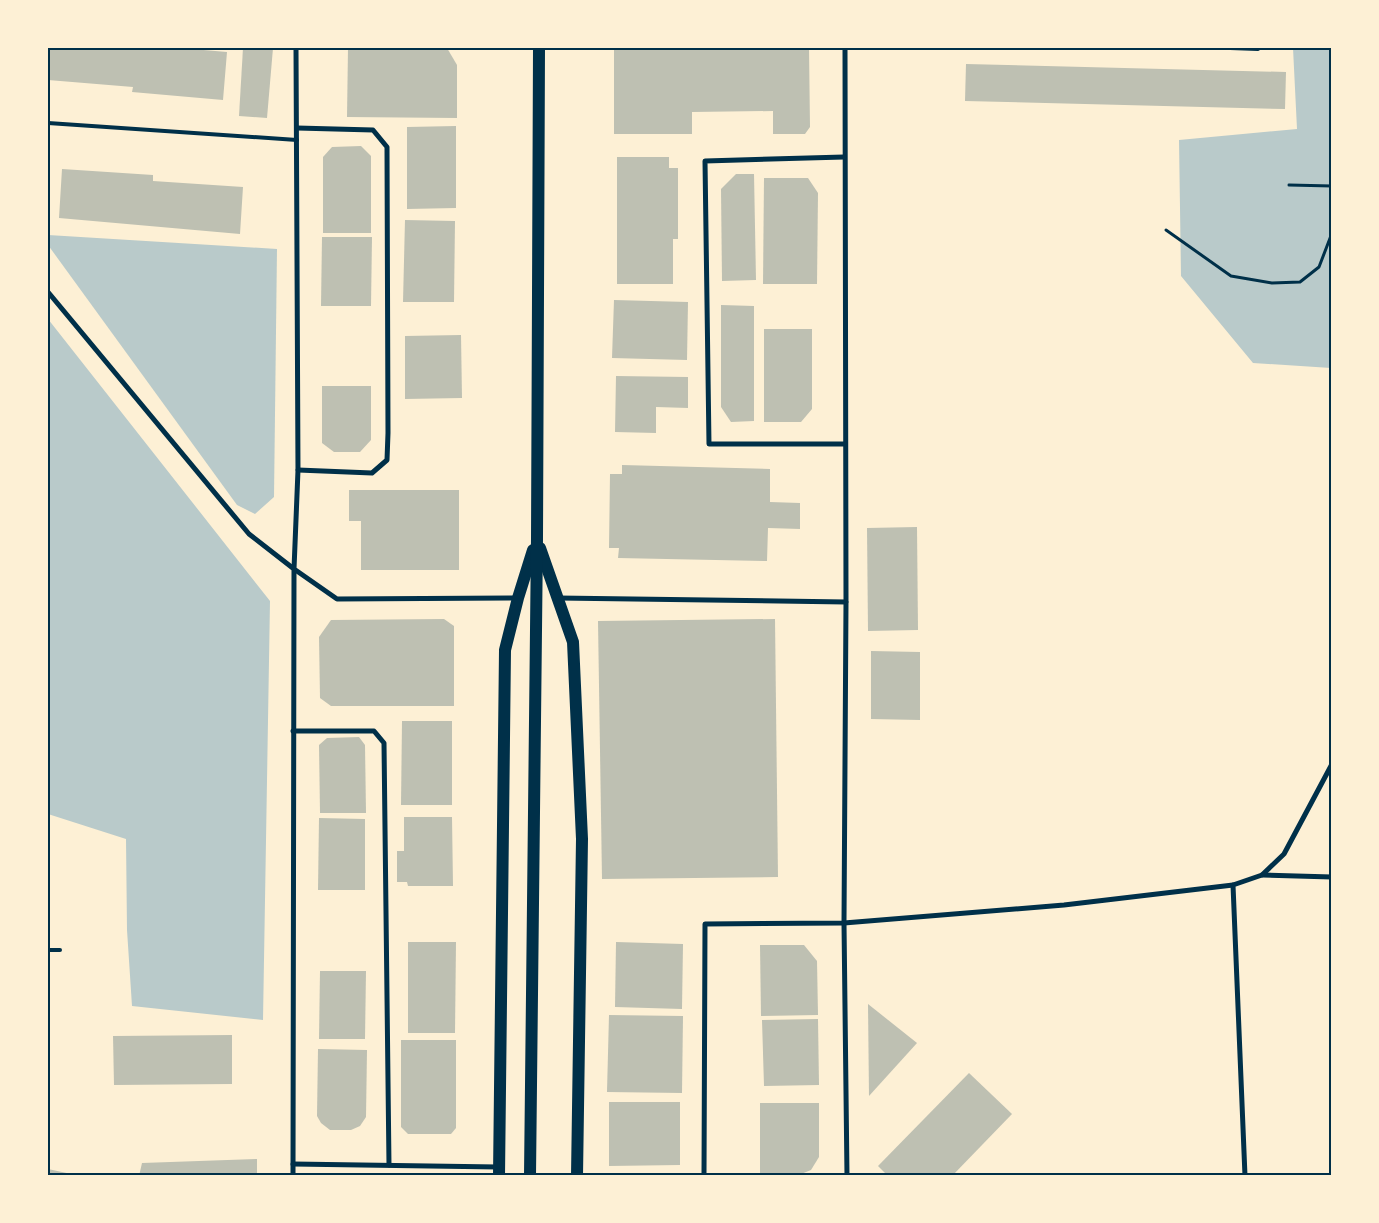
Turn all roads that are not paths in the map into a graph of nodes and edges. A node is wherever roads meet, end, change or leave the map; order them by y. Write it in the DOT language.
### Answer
graph roads {
  1 [pos="296,48"];
  2 [pos="539,48"];
  3 [pos="845,48"];
  4 [pos="1230,48"];
  5 [pos="1258,49"];
  6 [pos="48,123"];
  7 [pos="297,128"];
  8 [pos="297,140"];
  9 [pos="844,157"];
  10 [pos="48,292"];
  11 [pos="845,444"];
  12 [pos="298,470"];
  13 [pos="537,538"];
  14 [pos="294,569"];
  15 [pos="518,598"];
  16 [pos="558,598"];
  17 [pos="846,602"];
  18 [pos="293,732"];
  19 [pos="1332,764"];
  20 [pos="1262,875"];
  21 [pos="1332,878"];
  22 [pos="1233,885"];
  23 [pos="844,923"];
  24 [pos="48,950"];
  25 [pos="60,950"];
  26 [pos="293,1164"];
  27 [pos="389,1166"];
  28 [pos="499,1171"];
  29 [pos="293,1176"];
  30 [pos="530,1176"];
  31 [pos="577,1176"];
  32 [pos="704,1176"];
  33 [pos="847,1176"];
  34 [pos="1245,1176"];
  1 -- 7 [label="street"];
  2 -- 13 [label="main road"];
  3 -- 9 [label="street"];
  4 -- 5 [label="lane"];
  6 -- 8 [label="lane"];
  7 -- 8 [label="street"];
  7 -- 12 [label="street"];
  8 -- 12 [label="street"];
  9 -- 11 [label="street"];
  9 -- 11 [label="street"];
  10 -- 14 [label="street"];
  11 -- 17 [label="street"];
  12 -- 14 [label="street"];
  13 -- 15 [label="main road"];
  13 -- 16 [label="main road"];
  13 -- 30 [label="main road"];
  14 -- 15 [label="street"];
  14 -- 18 [label="street"];
  15 -- 28 [label="main road"];
  16 -- 17 [label="street"];
  16 -- 31 [label="main road"];
  17 -- 23 [label="street"];
  18 -- 26 [label="street"];
  18 -- 27 [label="street"];
  19 -- 20 [label="street"];
  20 -- 21 [label="street"];
  20 -- 22 [label="street"];
  22 -- 23 [label="street"];
  22 -- 34 [label="street"];
  23 -- 32 [label="street"];
  23 -- 33 [label="street"];
  24 -- 25 [label="lane"];
  26 -- 27 [label="street"];
  26 -- 29 [label="street"];
  27 -- 28 [label="street"];
}
